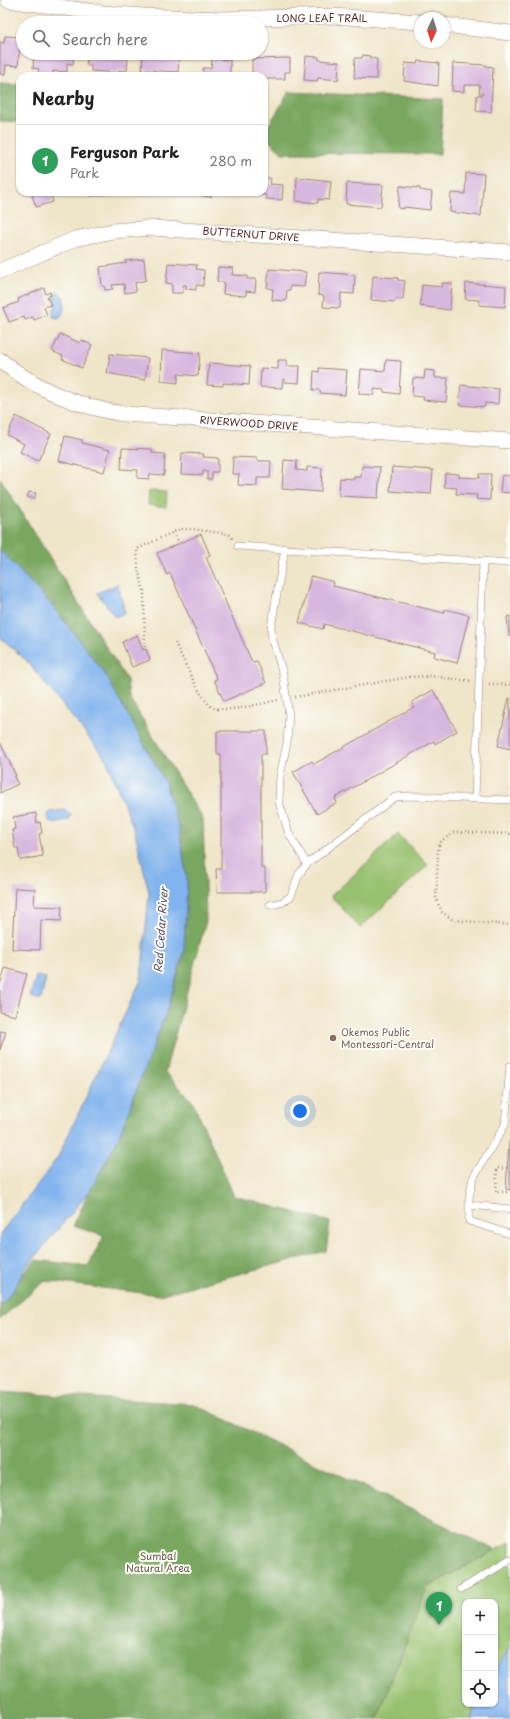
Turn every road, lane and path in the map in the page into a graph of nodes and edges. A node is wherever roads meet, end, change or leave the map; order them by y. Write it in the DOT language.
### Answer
graph roads {
  1 [pos="8,0"];
  2 [pos="144,16"];
  3 [pos="268,18"];
  4 [pos="414,22"];
  5 [pos="450,26"];
  6 [pos="510,33"];
  7 [pos="510,252"];
  8 [pos="0,271"];
  9 [pos="0,360"];
  10 [pos="510,441"];
  11 [pos="174,532"];
  12 [pos="178,541"];
  13 [pos="238,546"];
  14 [pos="285,548"];
  15 [pos="484,560"];
  16 [pos="510,562"];
  17 [pos="175,643"];
  18 [pos="145,647"];
  19 [pos="480,682"];
  20 [pos="510,685"];
  21 [pos="288,698"];
  22 [pos="475,798"];
  23 [pos="510,800"];
  24 [pos="510,834"];
  25 [pos="307,864"];
  26 [pos="270,905"];
  27 [pos="510,925"];
  28 [pos="510,1066"];
  29 [pos="508,1117"];
  30 [pos="507,1168"];
  31 [pos="510,1192"];
  32 [pos="469,1205"];
  33 [pos="510,1209"];
  34 [pos="510,1234"];
  35 [pos="510,1560"];
  36 [pos="461,1589"];
  1 -- 2 [label="street, LONG LEAF TRAIL"];
  3 -- 4 [label="street, LONG LEAF TRAIL"];
  5 -- 6 [label="street"];
  7 -- 8 [label="street, BUTTERNUT DRIVE"];
  9 -- 10 [label="street, RIVERWOOD DRIVE"];
  11 -- 12 [label="path"];
  11 -- 13 [label="path"];
  11 -- 18 [label="path"];
  13 -- 14 [label="lane"];
  14 -- 15 [label="lane"];
  14 -- 21 [label="lane"];
  15 -- 16 [label="lane"];
  15 -- 19 [label="lane"];
  17 -- 21 [label="path"];
  19 -- 20 [label="path"];
  19 -- 21 [label="path"];
  19 -- 22 [label="lane"];
  21 -- 25 [label="lane"];
  22 -- 23 [label="lane"];
  22 -- 25 [label="lane"];
  24 -- 27 [label="path"];
  25 -- 26 [label="lane"];
  28 -- 29 [label="lane"];
  29 -- 32 [label="lane"];
  30 -- 31 [label="path"];
  32 -- 33 [label="lane"];
  32 -- 34 [label="lane"];
  35 -- 36 [label="lane"];
}
